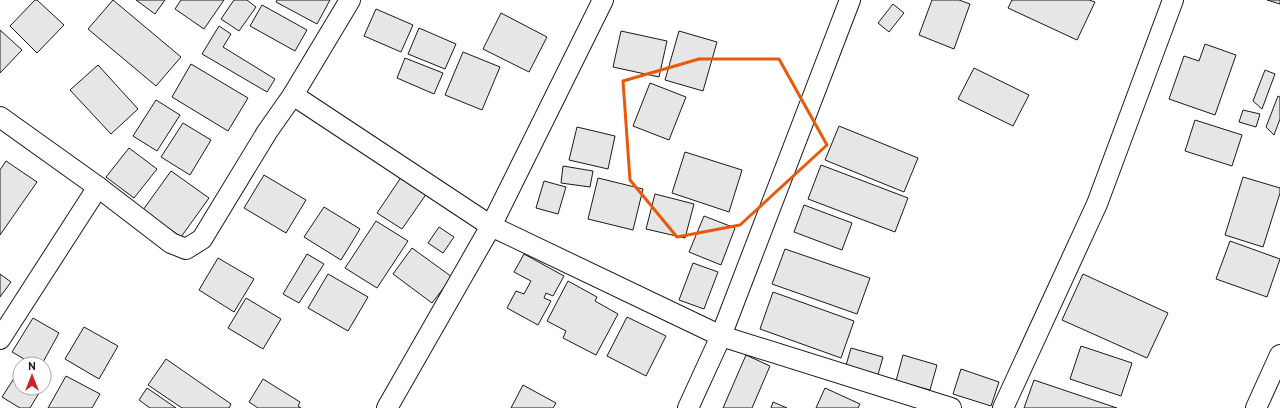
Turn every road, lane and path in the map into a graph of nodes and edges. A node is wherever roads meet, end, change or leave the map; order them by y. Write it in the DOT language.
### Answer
graph roads {
  1 [pos="350,0"];
  2 [pos="603,0"];
  3 [pos="850,0"];
  4 [pos="1172,0"];
  5 [pos="293,96"];
  6 [pos="2,122"];
  7 [pos="98,187"];
  8 [pos="491,226"];
  9 [pos="721,336"];
  10 [pos="0,339"];
  11 [pos="1280,355"];
  12 [pos="387,408"];
  13 [pos="688,408"];
  14 [pos="951,408"];
  15 [pos="1003,408"];
  16 [pos="1256,408"];
  1 -- 5 [label="street"];
  2 -- 8 [label="street"];
  3 -- 9 [label="street"];
  4 -- 15 [label="street"];
  5 -- 7 [label="street"];
  5 -- 8 [label="street"];
  6 -- 7 [label="street"];
  7 -- 10 [label="street"];
  8 -- 9 [label="street"];
  8 -- 12 [label="street"];
  9 -- 13 [label="street"];
  9 -- 14 [label="street"];
  11 -- 16 [label="street"];
}
